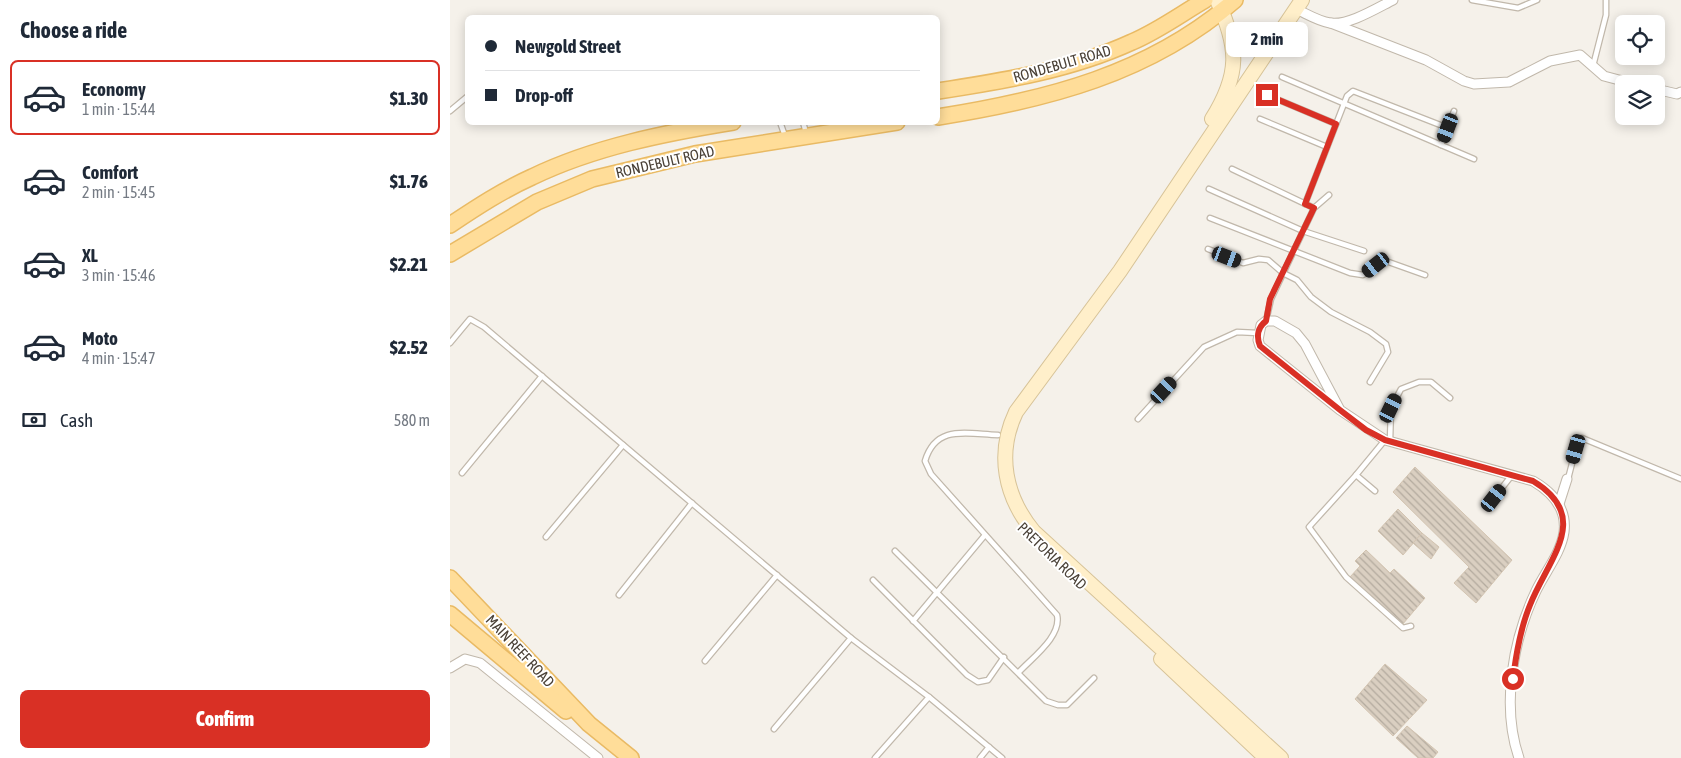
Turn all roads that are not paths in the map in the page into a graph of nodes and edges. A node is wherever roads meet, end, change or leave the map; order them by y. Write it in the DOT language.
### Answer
graph roads {
  1 [pos="1205,0"];
  2 [pos="1235,0"];
  3 [pos="1393,0"];
  4 [pos="1472,0"];
  5 [pos="1537,0"];
  6 [pos="1606,0"];
  7 [pos="1299,4"];
  8 [pos="1220,6"];
  9 [pos="1331,23"];
  10 [pos="1593,66"];
  11 [pos="1282,77"];
  12 [pos="1615,79"];
  13 [pos="940,91"];
  14 [pos="1665,91"];
  15 [pos="1681,92"];
  16 [pos="1267,95"];
  17 [pos="465,98"];
  18 [pos="1344,104"];
  19 [pos="450,111"];
  20 [pos="1454,111"];
  21 [pos="940,116"];
  22 [pos="1260,119"];
  23 [pos="1336,124"];
  24 [pos="717,125"];
  25 [pos="781,125"];
  26 [pos="858,125"];
  27 [pos="1448,128"];
  28 [pos="805,129"];
  29 [pos="1205,138"];
  30 [pos="786,140"];
  31 [pos="1441,145"];
  32 [pos="1327,147"];
  33 [pos="1474,159"];
  34 [pos="1232,168"];
  35 [pos="1209,189"];
  36 [pos="1329,195"];
  37 [pos="1305,204"];
  38 [pos="1314,208"];
  39 [pos="1210,218"];
  40 [pos="450,225"];
  41 [pos="1144,230"];
  42 [pos="1303,231"];
  43 [pos="1208,249"];
  44 [pos="1294,251"];
  45 [pos="1364,251"];
  46 [pos="450,254"];
  47 [pos="1283,273"];
  48 [pos="1425,275"];
  49 [pos="1266,321"];
  50 [pos="1258,332"];
  51 [pos="450,343"];
  52 [pos="542,376"];
  53 [pos="1370,382"];
  54 [pos="1450,398"];
  55 [pos="1340,410"];
  56 [pos="1138,419"];
  57 [pos="998,435"];
  58 [pos="1387,440"];
  59 [pos="623,445"];
  60 [pos="1000,451"];
  61 [pos="462,473"];
  62 [pos="1356,475"];
  63 [pos="1512,475"];
  64 [pos="1568,479"];
  65 [pos="1681,479"];
  66 [pos="1374,492"];
  67 [pos="1494,498"];
  68 [pos="692,503"];
  69 [pos="1559,504"];
  70 [pos="985,535"];
  71 [pos="546,538"];
  72 [pos="895,551"];
  73 [pos="777,575"];
  74 [pos="450,578"];
  75 [pos="873,580"];
  76 [pos="938,594"];
  77 [pos="619,595"];
  78 [pos="450,614"];
  79 [pos="913,621"];
  80 [pos="1411,626"];
  81 [pos="850,638"];
  82 [pos="1004,657"];
  83 [pos="705,660"];
  84 [pos="450,668"];
  85 [pos="1019,672"];
  86 [pos="1094,678"];
  87 [pos="929,696"];
  88 [pos="589,724"];
  89 [pos="774,729"];
  90 [pos="989,747"];
  91 [pos="598,758"];
  92 [pos="631,758"];
  93 [pos="875,758"];
  94 [pos="980,758"];
  95 [pos="1002,758"];
  96 [pos="1276,758"];
  97 [pos="1519,758"];
  1 -- 13 [label="main road, RONDEBULT ROAD"];
  2 -- 8 [label="main road, RONDEBULT ROAD"];
  3 -- 9 [label="street"];
  4 -- 5 [label="lane"];
  6 -- 10 [label="lane"];
  7 -- 9 [label="street"];
  7 -- 29 [label="street"];
  8 -- 21 [label="main road, RONDEBULT ROAD"];
  8 -- 29 [label="street"];
  9 -- 10 [label="street"];
  10 -- 12 [label="street"];
  11 -- 18 [label="lane"];
  14 -- 15 [label="street"];
  16 -- 23 [label="lane"];
  17 -- 19 [label="lane"];
  18 -- 23 [label="lane"];
  18 -- 27 [label="lane"];
  18 -- 31 [label="lane"];
  20 -- 27 [label="lane"];
  22 -- 32 [label="lane"];
  23 -- 32 [label="lane"];
  24 -- 40 [label="main road, RONDEBULT ROAD"];
  25 -- 30 [label="lane"];
  26 -- 28 [label="main road, RONDEBULT ROAD"];
  27 -- 31 [label="lane"];
  28 -- 30 [label="main road, RONDEBULT ROAD"];
  29 -- 41 [label="street, PRETORIA ROAD"];
  30 -- 46 [label="main road, RONDEBULT ROAD"];
  31 -- 33 [label="lane"];
  32 -- 37 [label="lane"];
  34 -- 37 [label="lane"];
  35 -- 42 [label="lane"];
  36 -- 38 [label="lane"];
  37 -- 38 [label="lane"];
  38 -- 42 [label="lane"];
  39 -- 44 [label="lane"];
  41 -- 57 [label="street, PRETORIA ROAD"];
  41 -- 60 [label="street, PRETORIA ROAD"];
  42 -- 44 [label="lane"];
  42 -- 45 [label="lane"];
  43 -- 47 [label="lane"];
  44 -- 47 [label="lane"];
  44 -- 48 [label="lane"];
  47 -- 49 [label="lane"];
  47 -- 53 [label="lane"];
  49 -- 50 [label="street"];
  49 -- 55 [label="street"];
  50 -- 55 [label="street"];
  50 -- 56 [label="lane"];
  51 -- 52 [label="lane"];
  52 -- 59 [label="lane"];
  52 -- 61 [label="lane"];
  54 -- 58 [label="lane"];
  55 -- 58 [label="street"];
  57 -- 60 [label="street, PRETORIA ROAD"];
  57 -- 70 [label="lane"];
  58 -- 62 [label="lane"];
  58 -- 63 [label="street"];
  59 -- 68 [label="lane"];
  59 -- 71 [label="lane"];
  60 -- 96 [label="street, PRETORIA ROAD"];
  62 -- 66 [label="lane"];
  62 -- 80 [label="lane"];
  63 -- 67 [label="lane"];
  63 -- 69 [label="street"];
  64 -- 65 [label="lane"];
  64 -- 69 [label="street"];
  68 -- 73 [label="lane"];
  68 -- 77 [label="lane"];
  69 -- 97 [label="street"];
  70 -- 76 [label="lane"];
  70 -- 85 [label="lane"];
  72 -- 76 [label="lane"];
  73 -- 81 [label="lane"];
  73 -- 83 [label="lane"];
  74 -- 88 [label="main road, MAIN REEF ROAD"];
  75 -- 79 [label="lane"];
  76 -- 79 [label="lane"];
  76 -- 82 [label="lane"];
  78 -- 88 [label="main road, MAIN REEF ROAD"];
  79 -- 82 [label="lane"];
  81 -- 87 [label="lane"];
  81 -- 89 [label="lane"];
  82 -- 85 [label="lane"];
  84 -- 91 [label="street, MAIN REEF ROAD"];
  85 -- 86 [label="lane"];
  87 -- 90 [label="lane"];
  87 -- 93 [label="lane"];
  88 -- 92 [label="main road, MAIN REEF ROAD"];
  90 -- 94 [label="lane"];
  90 -- 95 [label="lane"];
}
